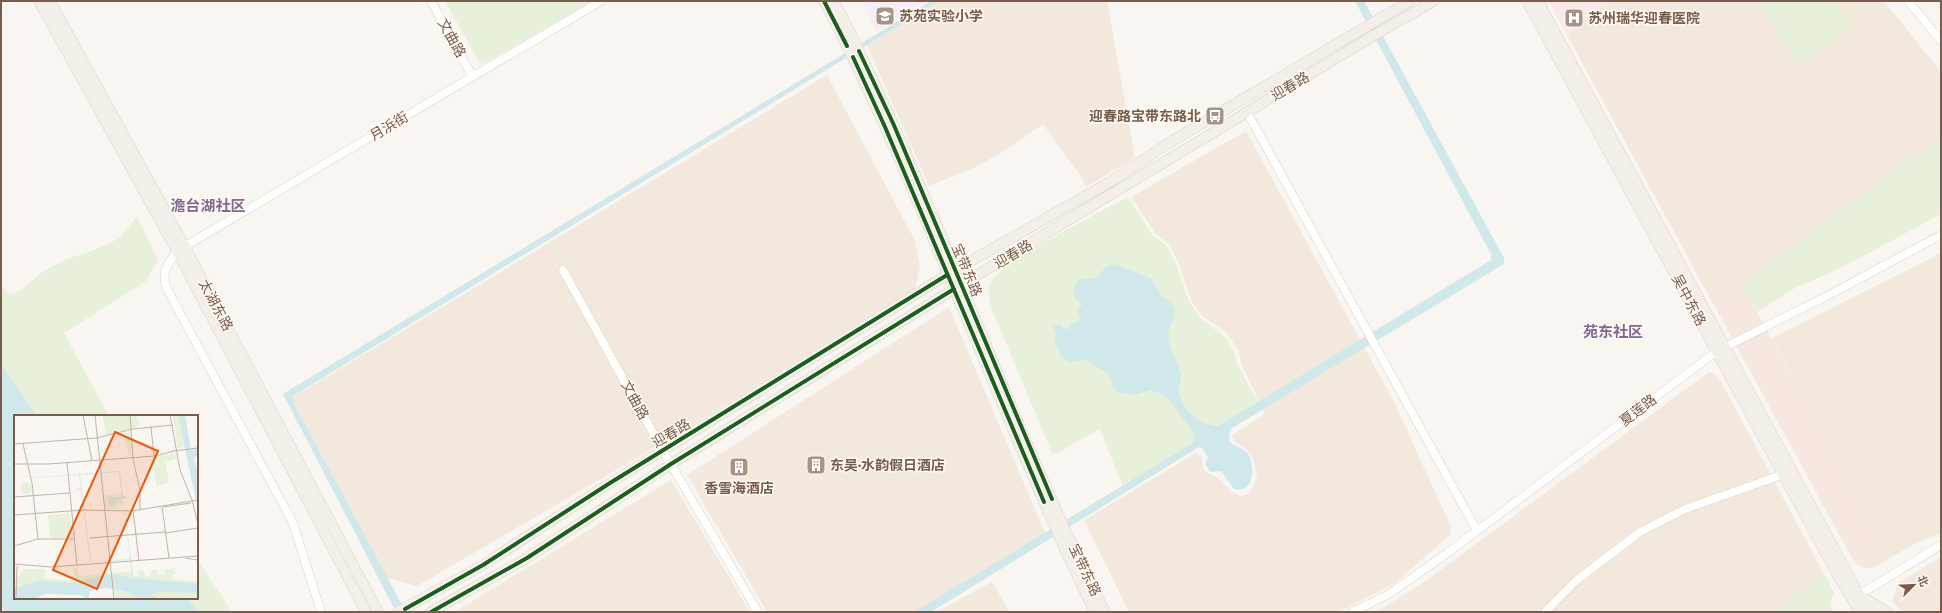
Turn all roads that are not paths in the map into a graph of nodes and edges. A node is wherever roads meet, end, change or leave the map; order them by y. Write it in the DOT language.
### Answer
graph roads {
  1 [pos="39,1"];
  2 [pos="50,1"];
  3 [pos="431,1"];
  4 [pos="601,1"];
  5 [pos="824,1"];
  6 [pos="834,1"];
  7 [pos="1410,1"];
  8 [pos="1434,1"];
  9 [pos="1527,1"];
  10 [pos="1538,1"];
  11 [pos="1908,1"];
  12 [pos="1941,41"];
  13 [pos="851,43"];
  14 [pos="472,76"];
  15 [pos="1247,112"];
  16 [pos="1941,235"];
  17 [pos="181,249"];
  18 [pos="563,270"];
  19 [pos="951,272"];
  20 [pos="958,287"];
  21 [pos="1720,349"];
  22 [pos="663,451"];
  23 [pos="671,464"];
  24 [pos="1784,474"];
  25 [pos="1477,531"];
  26 [pos="1941,545"];
  27 [pos="1070,549"];
  28 [pos="1855,597"];
  29 [pos="401,610"];
  30 [pos="321,612"];
  31 [pos="366,612"];
  32 [pos="378,612"];
  33 [pos="431,612"];
  34 [pos="758,612"];
  35 [pos="1095,612"];
  36 [pos="1105,612"];
  37 [pos="1352,612"];
  38 [pos="1545,612"];
  39 [pos="1855,612"];
  40 [pos="1860,612"];
  41 [pos="1872,612"];
  42 [pos="1887,612"];
  1 -- 17 [label="main road, 太湖东路"];
  2 -- 17 [label="main road, 太湖东路"];
  3 -- 14 [label="street, 文曲路"];
  4 -- 14 [label="street, 月浜街"];
  5 -- 13 [label="main road, 宝带东路"];
  6 -- 13 [label="main road, 宝带东路"];
  7 -- 19 [label="main road, 迎春路"];
  8 -- 15 [label="main road, 迎春路"];
  9 -- 21 [label="main road, 吴中东路"];
  10 -- 21 [label="main road, 吴中东路"];
  11 -- 12 [label="street"];
  13 -- 19 [label="main road, 宝带东路"];
  14 -- 17 [label="street, 月浜街"];
  15 -- 20 [label="main road, 迎春路"];
  15 -- 25 [label="street"];
  16 -- 21 [label="street, 夏莲路"];
  17 -- 30 [label="street"];
  17 -- 31 [label="main road, 太湖东路"];
  17 -- 32 [label="main road, 太湖东路"];
  18 -- 22 [label="street, 文曲路"];
  19 -- 20 [label="main road, 宝带东路"];
  19 -- 22 [label="main road, 迎春路"];
  20 -- 23 [label="main road, 迎春路"];
  20 -- 27 [label="main road, 宝带东路"];
  21 -- 24 [label="main road, 吴中东路"];
  21 -- 25 [label="street, 夏莲路"];
  21 -- 28 [label="main road, 吴中东路"];
  22 -- 23 [label="street, 文曲路"];
  22 -- 29 [label="main road, 迎春路"];
  23 -- 33 [label="main road, 迎春路"];
  23 -- 34 [label="street, 文曲路"];
  24 -- 28 [label="main road, 吴中东路"];
  24 -- 38 [label="street"];
  25 -- 37 [label="street, 夏莲路"];
  26 -- 28 [label="street"];
  27 -- 35 [label="main road, 宝带东路"];
  27 -- 36 [label="main road, 宝带东路"];
  28 -- 39 [label="main road"];
  28 -- 40 [label="main road"];
  28 -- 41 [label="main road"];
  28 -- 42 [label="main road"];
}
